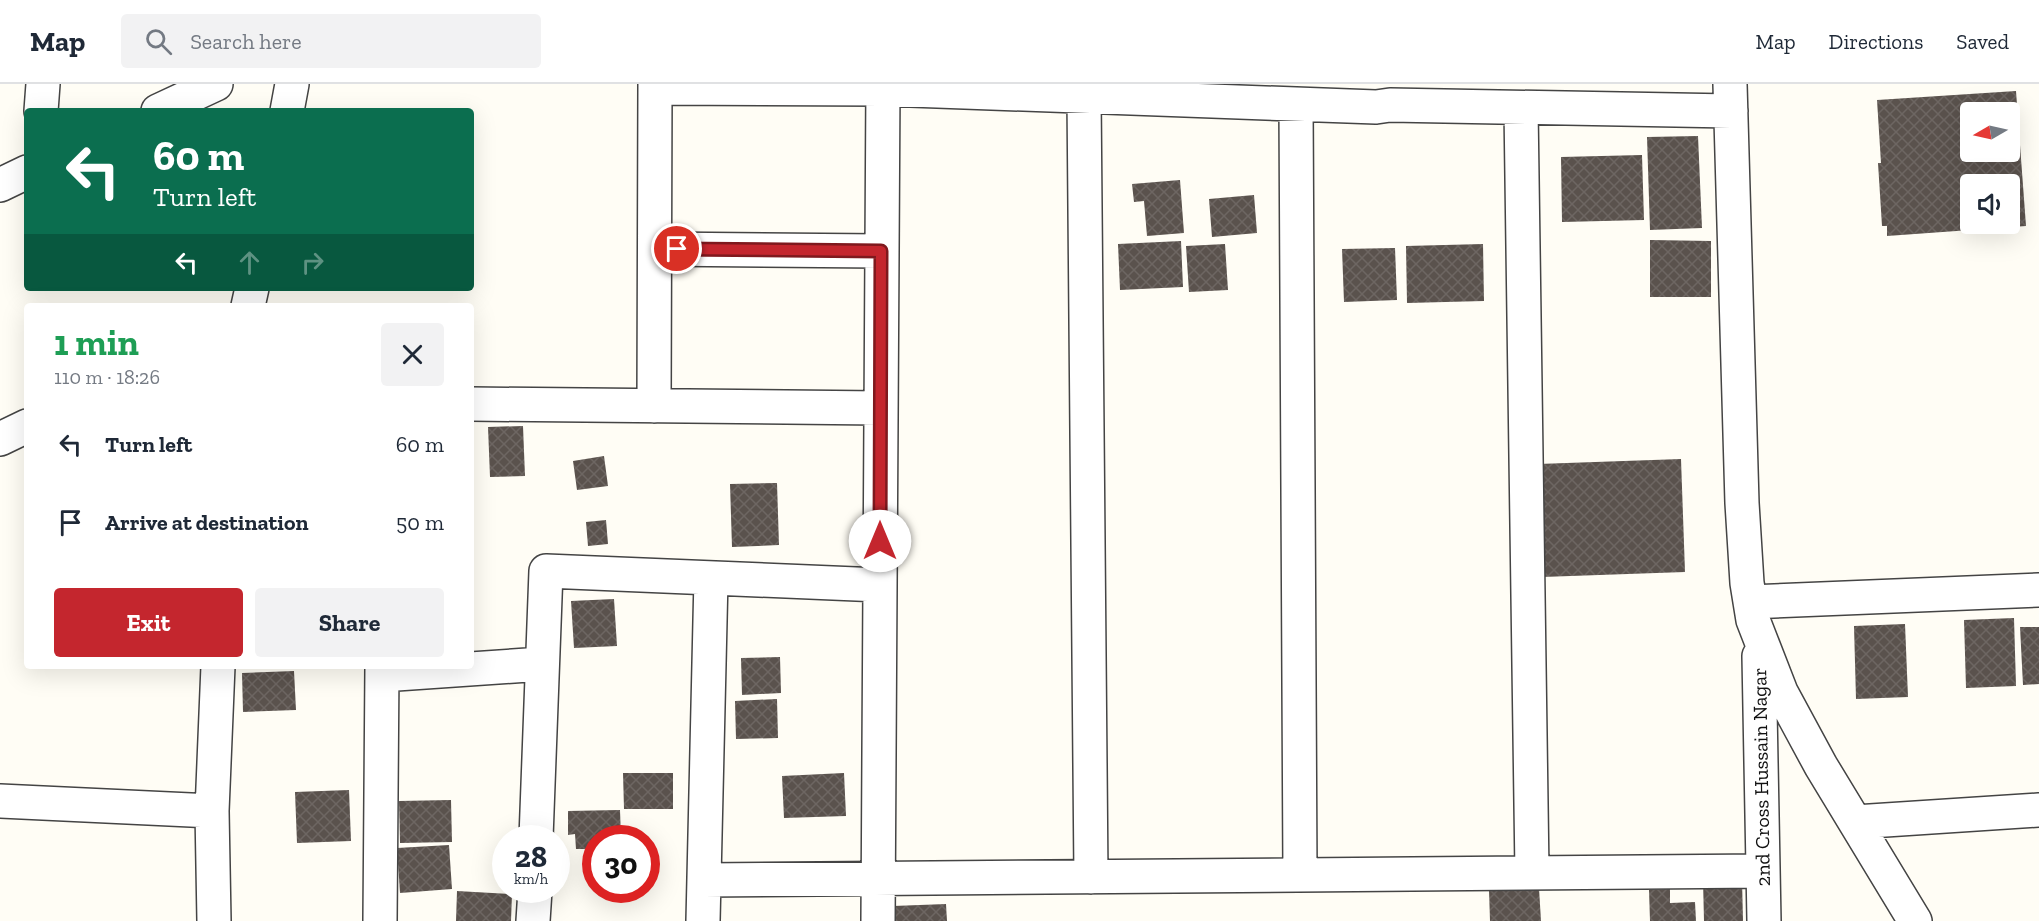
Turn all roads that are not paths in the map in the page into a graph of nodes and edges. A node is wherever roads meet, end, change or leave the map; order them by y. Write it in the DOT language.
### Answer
graph roads {
  1 [pos="43,84"];
  2 [pos="216,84"];
  3 [pos="292,84"];
  4 [pos="655,86"];
  5 [pos="883,86"];
  6 [pos="1390,94"];
  7 [pos="1084,96"];
  8 [pos="1731,98"];
  9 [pos="1296,104"];
  10 [pos="41,108"];
  11 [pos="164,108"];
  12 [pos="288,108"];
  13 [pos="1521,108"];
  14 [pos="24,173"];
  15 [pos="0,185"];
  16 [pos="655,249"];
  17 [pos="881,251"];
  18 [pos="474,404"];
  19 [pos="654,406"];
  20 [pos="880,408"];
  21 [pos="24,427"];
  22 [pos="0,439"];
  23 [pos="711,578"];
  24 [pos="880,585"];
  25 [pos="2039,590"];
  26 [pos="1750,602"];
  27 [pos="1758,634"];
  28 [pos="542,664"];
  29 [pos="474,667"];
  30 [pos="218,669"];
  31 [pos="409,669"];
  32 [pos="382,670"];
  33 [pos="0,801"];
  34 [pos="2039,810"];
  35 [pos="212,811"];
  36 [pos="1855,822"];
  37 [pos="536,825"];
  38 [pos="1763,871"];
  39 [pos="1532,873"];
  40 [pos="1300,875"];
  41 [pos="1091,877"];
  42 [pos="878,879"];
  43 [pos="704,880"];
  44 [pos="534,903"];
  45 [pos="214,921"];
  46 [pos="380,921"];
  47 [pos="533,921"];
  48 [pos="702,921"];
  49 [pos="878,921"];
  50 [pos="1764,921"];
  51 [pos="1915,921"];
  1 -- 10 [label="street"];
  2 -- 11 [label="street"];
  3 -- 12 [label="street"];
  4 -- 5 [label="street"];
  4 -- 16 [label="street"];
  5 -- 7 [label="street"];
  5 -- 17 [label="street"];
  6 -- 9 [label="street"];
  6 -- 13 [label="street"];
  7 -- 9 [label="street"];
  7 -- 41 [label="street"];
  8 -- 13 [label="street"];
  8 -- 26 [label="street"];
  9 -- 40 [label="street"];
  13 -- 39 [label="street"];
  14 -- 15 [label="street"];
  16 -- 17 [label="street"];
  16 -- 19 [label="street"];
  17 -- 20 [label="street"];
  18 -- 19 [label="street"];
  19 -- 20 [label="street"];
  20 -- 24 [label="street"];
  21 -- 22 [label="street"];
  23 -- 24 [label="street"];
  23 -- 28 [label="street"];
  23 -- 43 [label="street"];
  24 -- 42 [label="street"];
  25 -- 26 [label="street"];
  26 -- 27 [label="street"];
  27 -- 36 [label="street"];
  27 -- 38 [label="street, 2nd Cross Hussain Nagar"];
  28 -- 29 [label="street"];
  28 -- 37 [label="street"];
  30 -- 35 [label="street"];
  31 -- 32 [label="street"];
  32 -- 46 [label="street"];
  33 -- 35 [label="street"];
  34 -- 36 [label="street"];
  35 -- 45 [label="street"];
  36 -- 51 [label="street"];
  38 -- 39 [label="street"];
  38 -- 50 [label="street, 2nd Cross Hussain Nagar"];
  39 -- 40 [label="street"];
  40 -- 41 [label="street"];
  41 -- 42 [label="street"];
  42 -- 43 [label="street"];
  42 -- 49 [label="street"];
  43 -- 48 [label="street"];
  44 -- 47 [label="street"];
}
